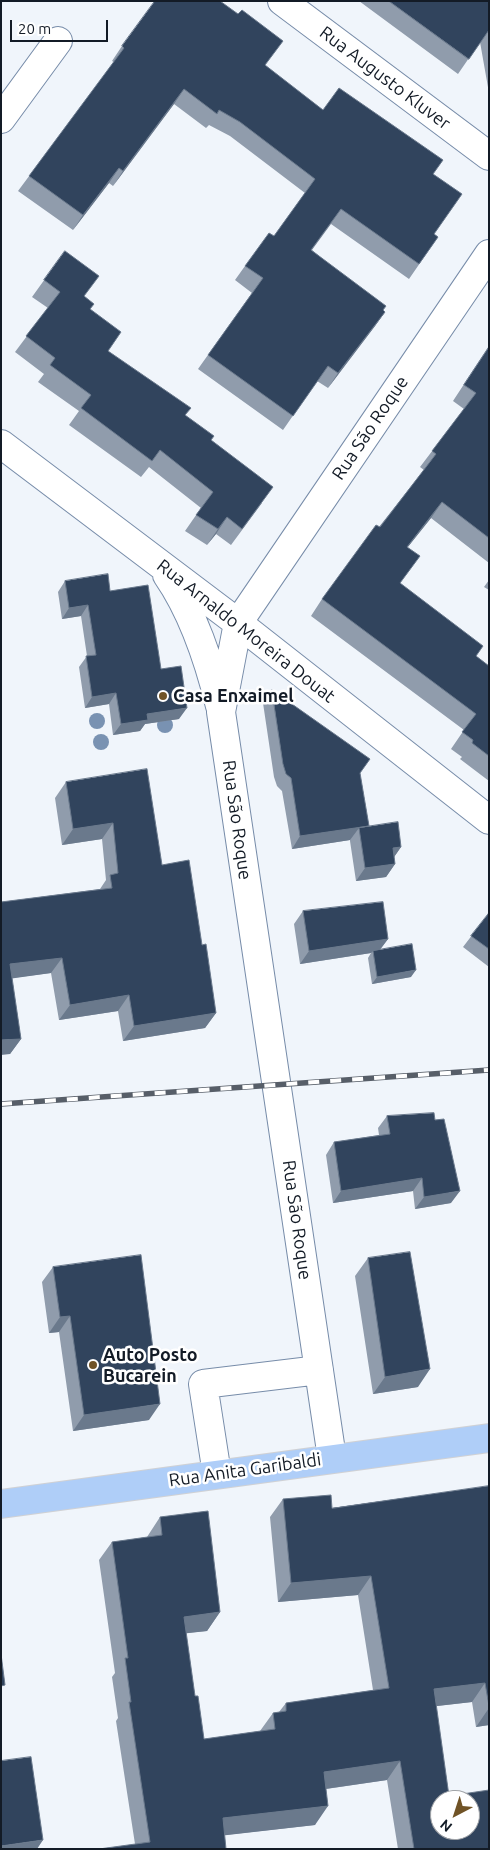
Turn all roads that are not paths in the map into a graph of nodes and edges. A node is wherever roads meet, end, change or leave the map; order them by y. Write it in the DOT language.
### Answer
graph roads {
  1 [pos="282,1"];
  2 [pos="58,41"];
  3 [pos="1,119"];
  4 [pos="489,156"];
  5 [pos="489,254"];
  6 [pos="1,444"];
  7 [pos="156,561"];
  8 [pos="238,623"];
  9 [pos="221,712"];
  10 [pos="489,820"];
  11 [pos="319,1370"];
  12 [pos="489,1438"];
  13 [pos="332,1458"];
  14 [pos="217,1474"];
  15 [pos="1,1504"];
  1 -- 4 [label="street, Rua Augusto Kluver"];
  2 -- 3 [label="street"];
  5 -- 8 [label="street, Rua São Roque"];
  6 -- 7 [label="street, Rua Arnaldo Moreira Douat"];
  7 -- 8 [label="street, Rua Arnaldo Moreira Douat"];
  7 -- 9 [label="street"];
  8 -- 9 [label="street, Rua São Roque"];
  8 -- 10 [label="street, Rua Arnaldo Moreira Douat"];
  9 -- 11 [label="street, Rua São Roque"];
  11 -- 13 [label="street, Rua São Roque"];
  11 -- 14 [label="street"];
  12 -- 13 [label="main road, Rua Anita Garibaldi"];
  13 -- 14 [label="main road, Rua Anita Garibaldi"];
  14 -- 15 [label="main road, Rua Anita Garibaldi"];
}
